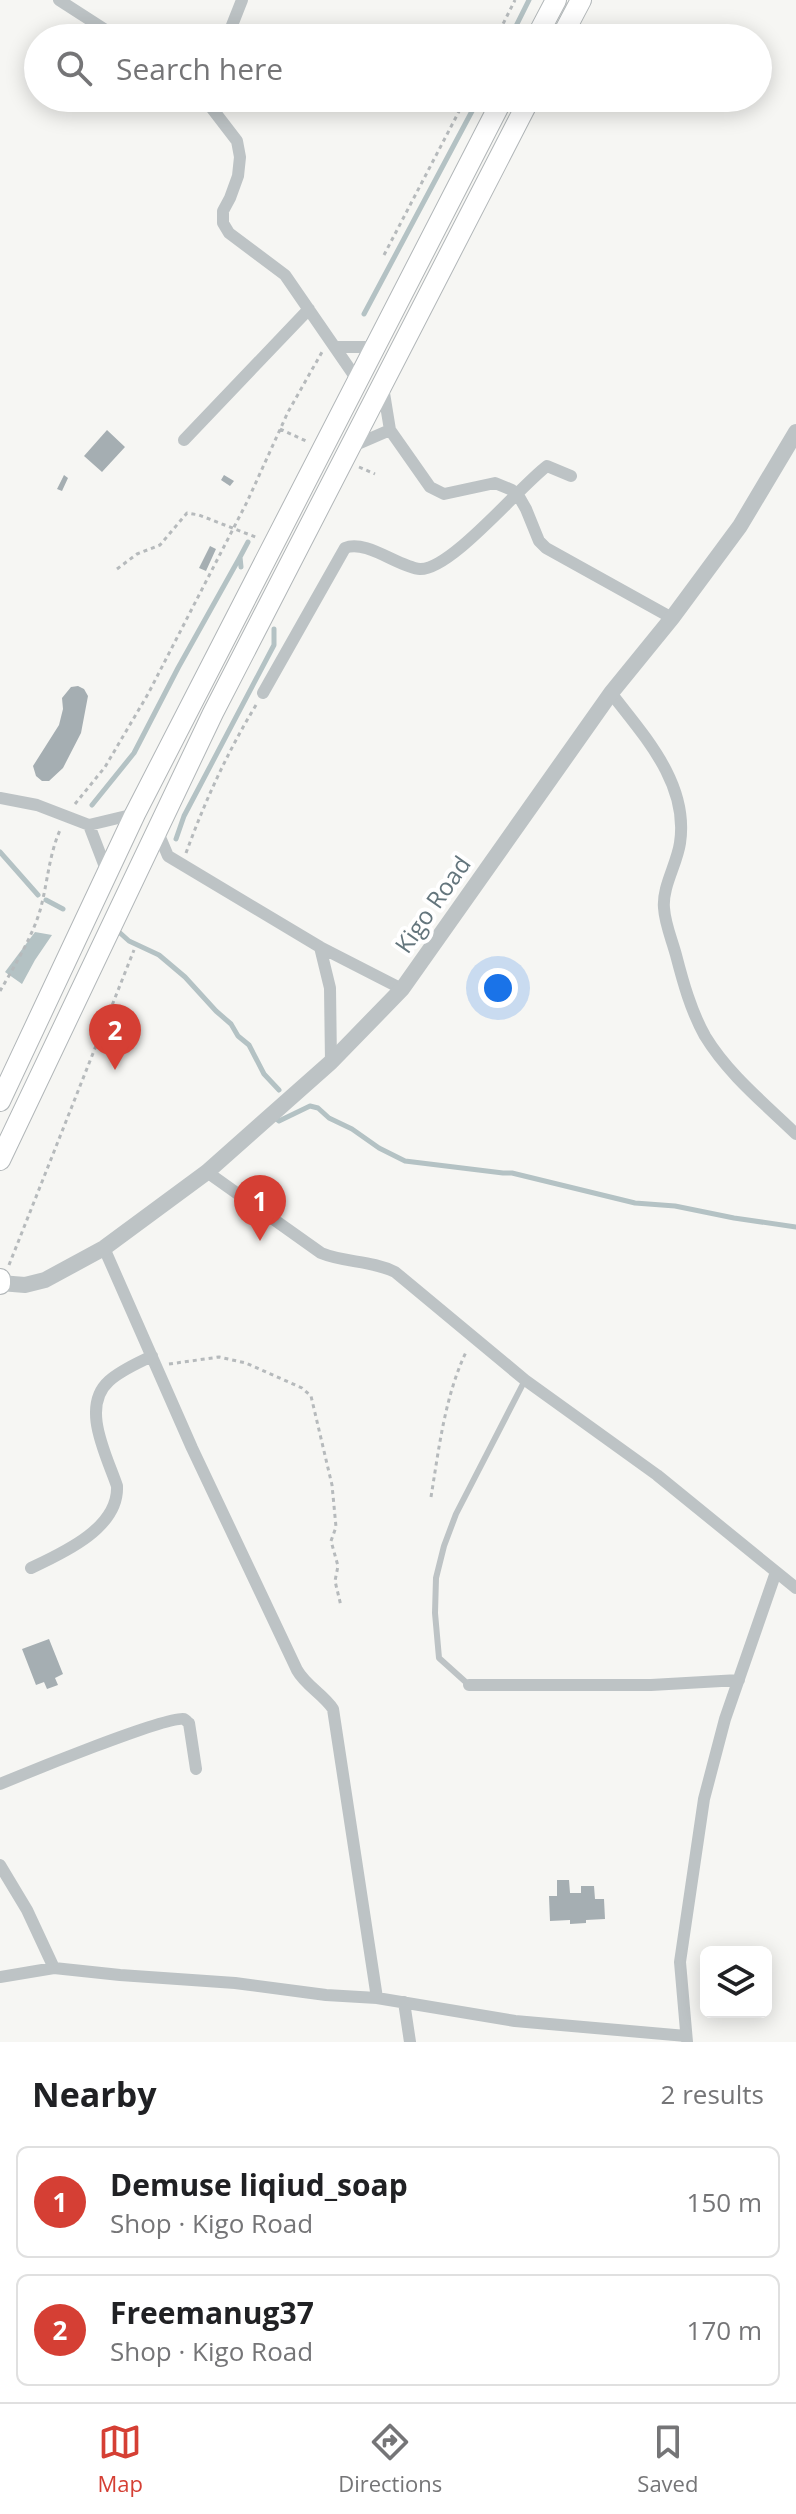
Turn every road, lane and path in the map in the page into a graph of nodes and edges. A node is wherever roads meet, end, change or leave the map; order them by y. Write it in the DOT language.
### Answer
graph roads {
  1 [pos="59,0"];
  2 [pos="242,0"];
  3 [pos="515,0"];
  4 [pos="556,0"];
  5 [pos="581,0"];
  6 [pos="96,24"];
  7 [pos="233,24"];
  8 [pos="503,24"];
  9 [pos="543,24"];
  10 [pos="568,24"];
  11 [pos="215,112"];
  12 [pos="459,112"];
  13 [pos="496,112"];
  14 [pos="523,112"];
  15 [pos="384,255"];
  16 [pos="309,309"];
  17 [pos="333,342"];
  18 [pos="375,347"];
  19 [pos="358,381"];
  20 [pos="382,384"];
  21 [pos="390,430"];
  22 [pos="796,432"];
  23 [pos="184,440"];
  24 [pos="351,455"];
  25 [pos="375,474"];
  26 [pos="571,476"];
  27 [pos="518,495"];
  28 [pos="234,527"];
  29 [pos="273,545"];
  30 [pos="117,569"];
  31 [pos="672,618"];
  32 [pos="263,693"];
  33 [pos="611,693"];
  34 [pos="0,798"];
  35 [pos="135,814"];
  36 [pos="66,816"];
  37 [pos="89,825"];
  38 [pos="157,829"];
  39 [pos="168,856"];
  40 [pos="141,862"];
  41 [pos="182,864"];
  42 [pos="107,872"];
  43 [pos="320,947"];
  44 [pos="134,950"];
  45 [pos="402,989"];
  46 [pos="0,991"];
  47 [pos="331,1062"];
  48 [pos="0,1101"];
  49 [pos="796,1134"];
  50 [pos="0,1160"];
  51 [pos="207,1172"];
  52 [pos="104,1248"];
  53 [pos="0,1282"];
  54 [pos="473,1337"];
  55 [pos="155,1361"];
  56 [pos="525,1380"];
  57 [pos="431,1497"];
  58 [pos="31,1568"];
  59 [pos="776,1572"];
  60 [pos="796,1588"];
  61 [pos="341,1606"];
  62 [pos="739,1680"];
  63 [pos="469,1685"];
  64 [pos="196,1769"];
  65 [pos="0,1784"];
  66 [pos="0,1865"];
  67 [pos="54,1968"];
  68 [pos="0,1977"];
  69 [pos="377,1998"];
  70 [pos="404,2002"];
  71 [pos="686,2039"];
  72 [pos="410,2042"];
  1 -- 6 [label="street"];
  2 -- 7 [label="street"];
  3 -- 8 [label="path"];
  4 -- 9 [label="highway"];
  5 -- 10 [label="highway"];
  11 -- 16 [label="street"];
  12 -- 15 [label="path"];
  13 -- 18 [label="highway"];
  14 -- 20 [label="highway"];
  16 -- 17 [label="street"];
  16 -- 23 [label="street"];
  17 -- 18 [label="street"];
  17 -- 19 [label="street"];
  17 -- 28 [label="path"];
  18 -- 19 [label="highway"];
  19 -- 29 [label="highway"];
  20 -- 21 [label="street"];
  20 -- 24 [label="highway"];
  21 -- 24 [label="street"];
  21 -- 27 [label="street"];
  22 -- 31 [label="street, Kigo Road"];
  24 -- 25 [label="path"];
  24 -- 38 [label="highway"];
  26 -- 27 [label="street"];
  27 -- 31 [label="street"];
  27 -- 32 [label="street"];
  28 -- 29 [label="path"];
  28 -- 30 [label="path"];
  28 -- 36 [label="path"];
  29 -- 35 [label="highway"];
  31 -- 33 [label="street, Kigo Road"];
  32 -- 41 [label="path"];
  33 -- 45 [label="street, Kigo Road"];
  33 -- 49 [label="street"];
  34 -- 36 [label="street"];
  35 -- 37 [label="street"];
  35 -- 42 [label="highway"];
  36 -- 37 [label="street"];
  36 -- 46 [label="path"];
  37 -- 42 [label="street"];
  38 -- 39 [label="street"];
  38 -- 40 [label="highway"];
  39 -- 40 [label="street"];
  39 -- 41 [label="street"];
  40 -- 50 [label="highway"];
  41 -- 43 [label="street"];
  42 -- 48 [label="highway"];
  43 -- 45 [label="street"];
  43 -- 47 [label="street"];
  44 -- 53 [label="path"];
  45 -- 47 [label="street, Kigo Road"];
  47 -- 51 [label="street, Kigo Road"];
  51 -- 52 [label="street, Kigo Road"];
  51 -- 54 [label="street"];
  52 -- 53 [label="street, Kigo Road"];
  52 -- 55 [label="street"];
  54 -- 56 [label="street"];
  54 -- 57 [label="path"];
  55 -- 58 [label="street"];
  55 -- 61 [label="path"];
  55 -- 69 [label="street"];
  56 -- 59 [label="street"];
  56 -- 63 [label="lane"];
  59 -- 60 [label="street"];
  59 -- 62 [label="street"];
  62 -- 63 [label="street"];
  62 -- 71 [label="street"];
  64 -- 65 [label="street"];
  66 -- 67 [label="street"];
  67 -- 68 [label="street"];
  67 -- 69 [label="street"];
  69 -- 70 [label="street"];
  70 -- 71 [label="street"];
  70 -- 72 [label="street"];
}
